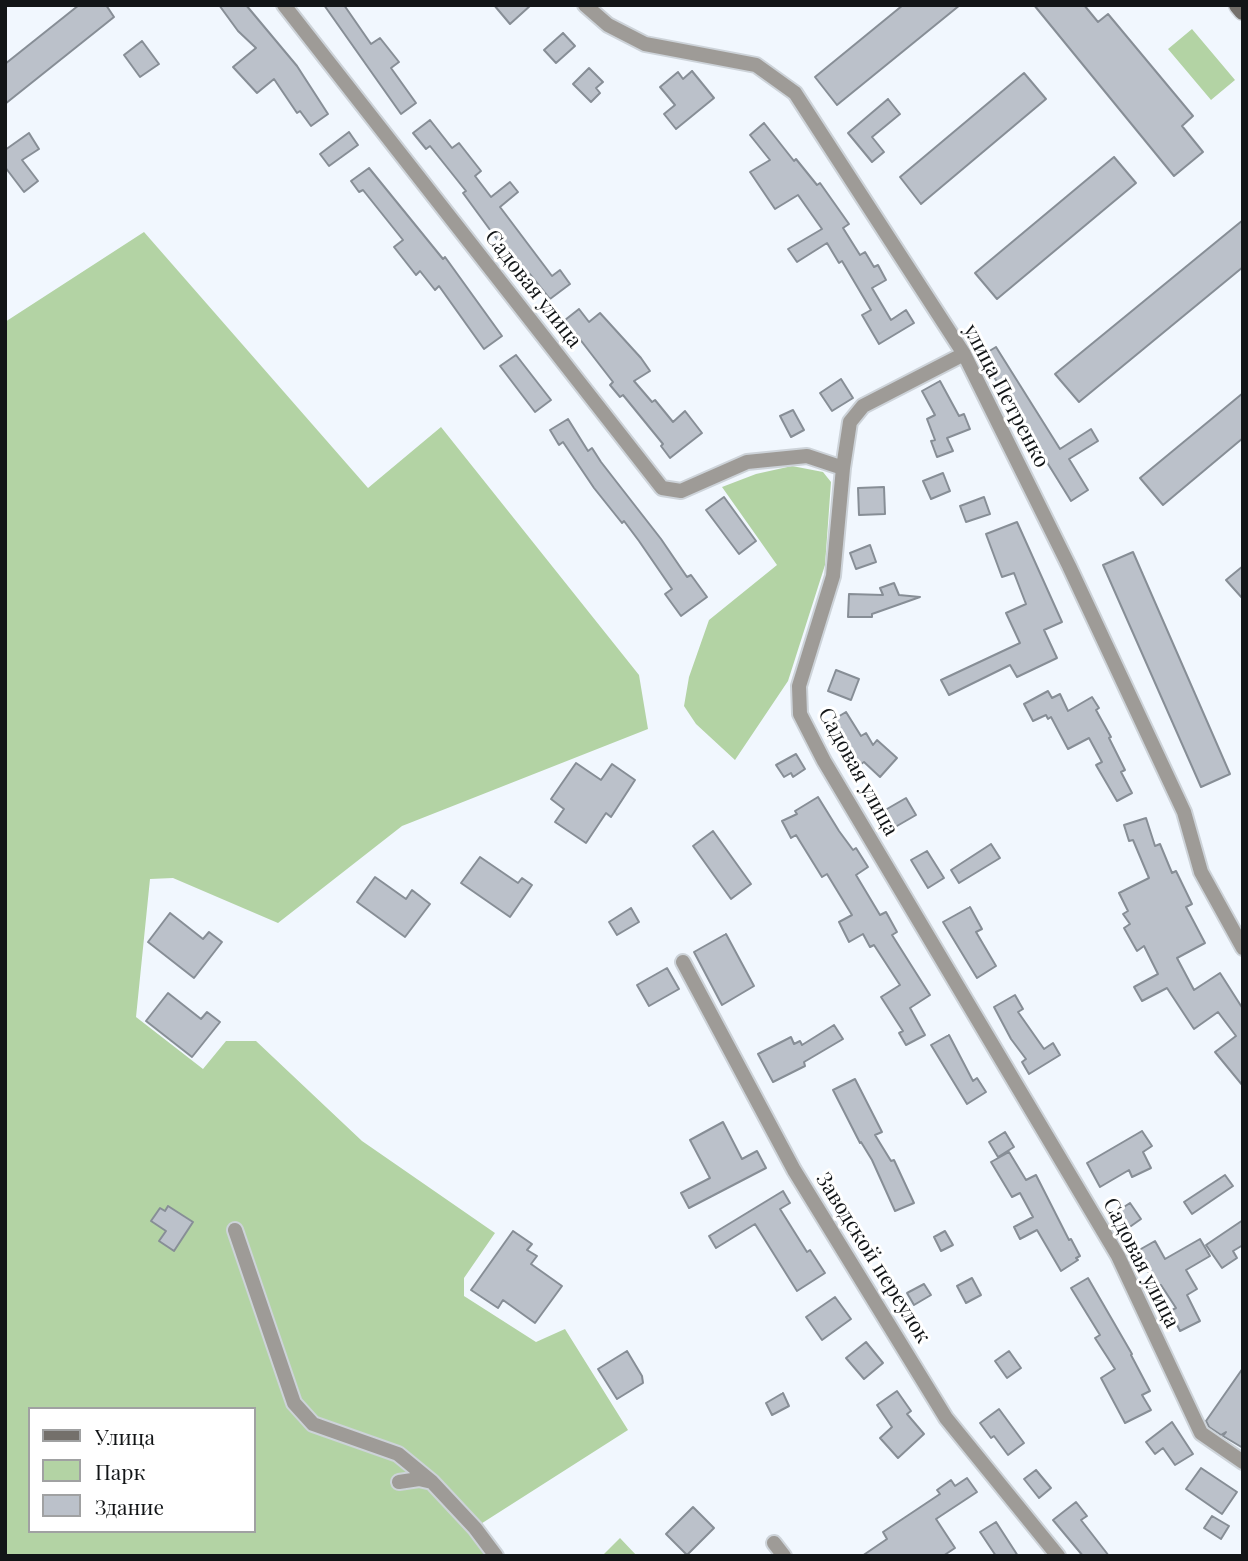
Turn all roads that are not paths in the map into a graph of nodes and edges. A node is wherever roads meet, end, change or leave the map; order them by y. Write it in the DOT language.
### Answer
graph roads {
  1 [pos="284,5"];
  2 [pos="585,5"];
  3 [pos="1238,5"];
  4 [pos="1243,11"];
  5 [pos="964,354"];
  6 [pos="843,468"];
  7 [pos="1243,948"];
  8 [pos="682,962"];
  9 [pos="235,1230"];
  10 [pos="1243,1462"];
  11 [pos="399,1482"];
  12 [pos="432,1482"];
  13 [pos="774,1543"];
  14 [pos="496,1556"];
  15 [pos="784,1556"];
  16 [pos="1058,1556"];
  1 -- 6 [label="street, Садовая улица"];
  2 -- 5 [label="street, улица Петренко"];
  3 -- 4 [label="street"];
  5 -- 6 [label="street"];
  5 -- 7 [label="street, улица Петренко"];
  6 -- 10 [label="street, Садовая улица"];
  8 -- 16 [label="street, Заводской переулок"];
  9 -- 12 [label="street"];
  11 -- 12 [label="street"];
  12 -- 14 [label="street"];
  13 -- 15 [label="street"];
}
